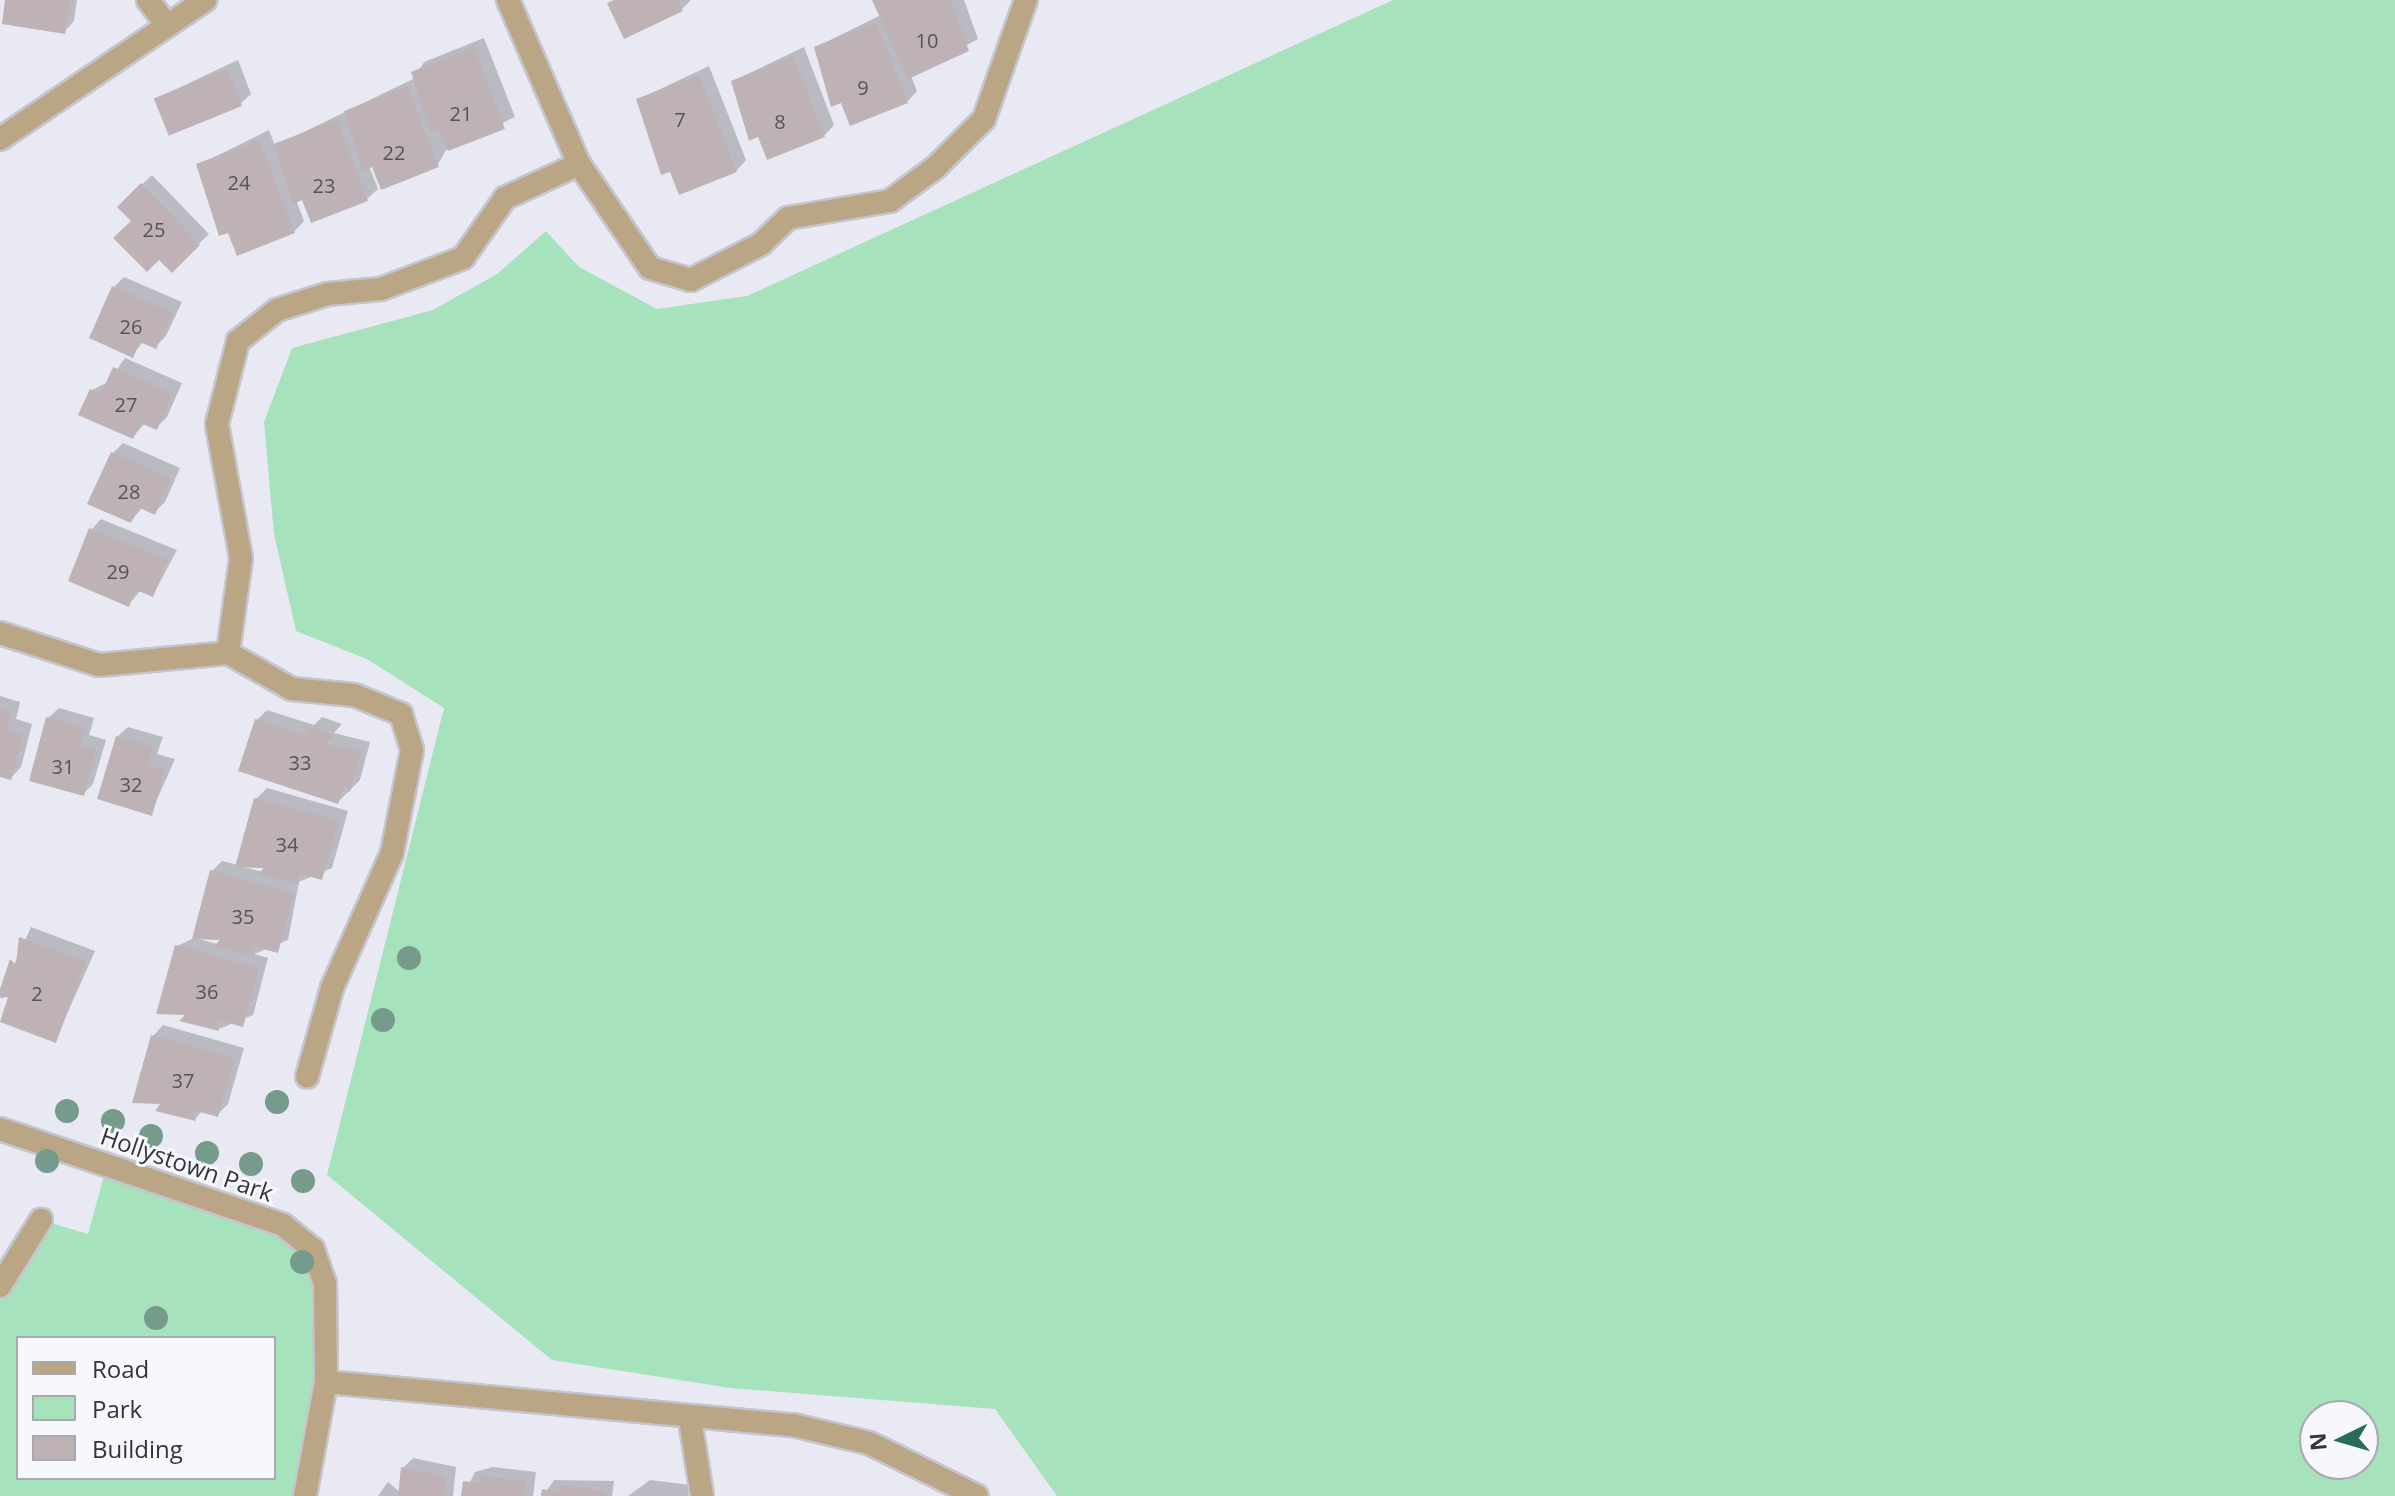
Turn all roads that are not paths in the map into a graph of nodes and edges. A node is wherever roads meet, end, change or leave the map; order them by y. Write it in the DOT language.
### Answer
graph roads {
  1 [pos="148,0"];
  2 [pos="205,0"];
  3 [pos="508,0"];
  4 [pos="1026,0"];
  5 [pos="167,25"];
  6 [pos="0,139"];
  7 [pos="579,164"];
  8 [pos="0,633"];
  9 [pos="228,653"];
  10 [pos="307,1077"];
  11 [pos="0,1129"];
  12 [pos="41,1220"];
  13 [pos="0,1286"];
  14 [pos="326,1382"];
  15 [pos="690,1419"];
  16 [pos="305,1496"];
  17 [pos="702,1496"];
  18 [pos="977,1496"];
  1 -- 5 [label="street"];
  2 -- 5 [label="street"];
  3 -- 7 [label="street"];
  4 -- 7 [label="street"];
  5 -- 6 [label="street"];
  7 -- 9 [label="street"];
  8 -- 9 [label="street"];
  9 -- 10 [label="street"];
  11 -- 14 [label="street, Hollystown Park"];
  12 -- 13 [label="street"];
  14 -- 15 [label="street"];
  14 -- 16 [label="street, Hollystown Park"];
  15 -- 17 [label="street"];
  15 -- 18 [label="street"];
}
